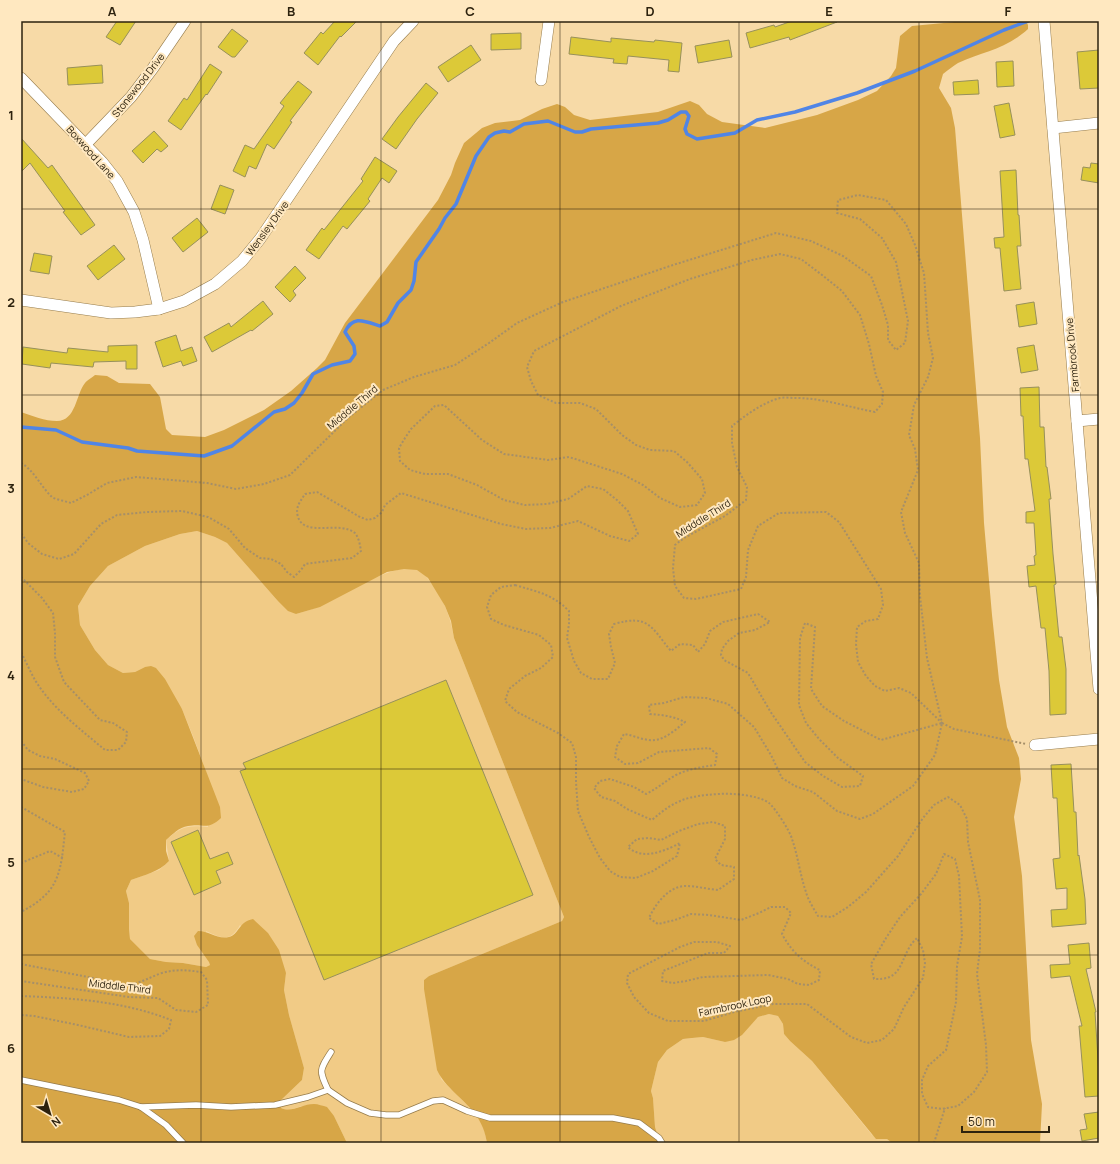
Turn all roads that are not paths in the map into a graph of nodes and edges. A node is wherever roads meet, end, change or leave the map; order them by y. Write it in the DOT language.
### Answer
graph roads {
  1 [pos="185,21"];
  2 [pos="413,21"];
  3 [pos="548,21"];
  4 [pos="1044,21"];
  5 [pos="21,78"];
  6 [pos="541,80"];
  7 [pos="1099,123"];
  8 [pos="1053,128"];
  9 [pos="85,145"];
  10 [pos="21,300"];
  11 [pos="159,309"];
  12 [pos="1099,420"];
  13 [pos="1077,422"];
  14 [pos="1099,689"];
  15 [pos="1099,739"];
  16 [pos="1035,745"];
  17 [pos="331,1052"];
  18 [pos="21,1080"];
  19 [pos="328,1090"];
  20 [pos="141,1107"];
  21 [pos="183,1143"];
  22 [pos="662,1143"];
  1 -- 9 [label="street, Stonewood Drive"];
  2 -- 11 [label="street, Wensley Drive"];
  3 -- 6 [label="street"];
  4 -- 8 [label="street, Farmbrook Drive"];
  5 -- 9 [label="street, Boxwood Lane"];
  7 -- 8 [label="street"];
  8 -- 13 [label="street, Farmbrook Drive"];
  9 -- 11 [label="street, Boxwood Lane"];
  10 -- 11 [label="street, Wensley Drive"];
  12 -- 13 [label="street"];
  13 -- 14 [label="street, Farmbrook Drive"];
  15 -- 16 [label="street"];
  17 -- 19 [label="lane"];
  18 -- 20 [label="lane"];
  19 -- 20 [label="lane"];
  19 -- 22 [label="lane"];
  20 -- 21 [label="lane"];
}
